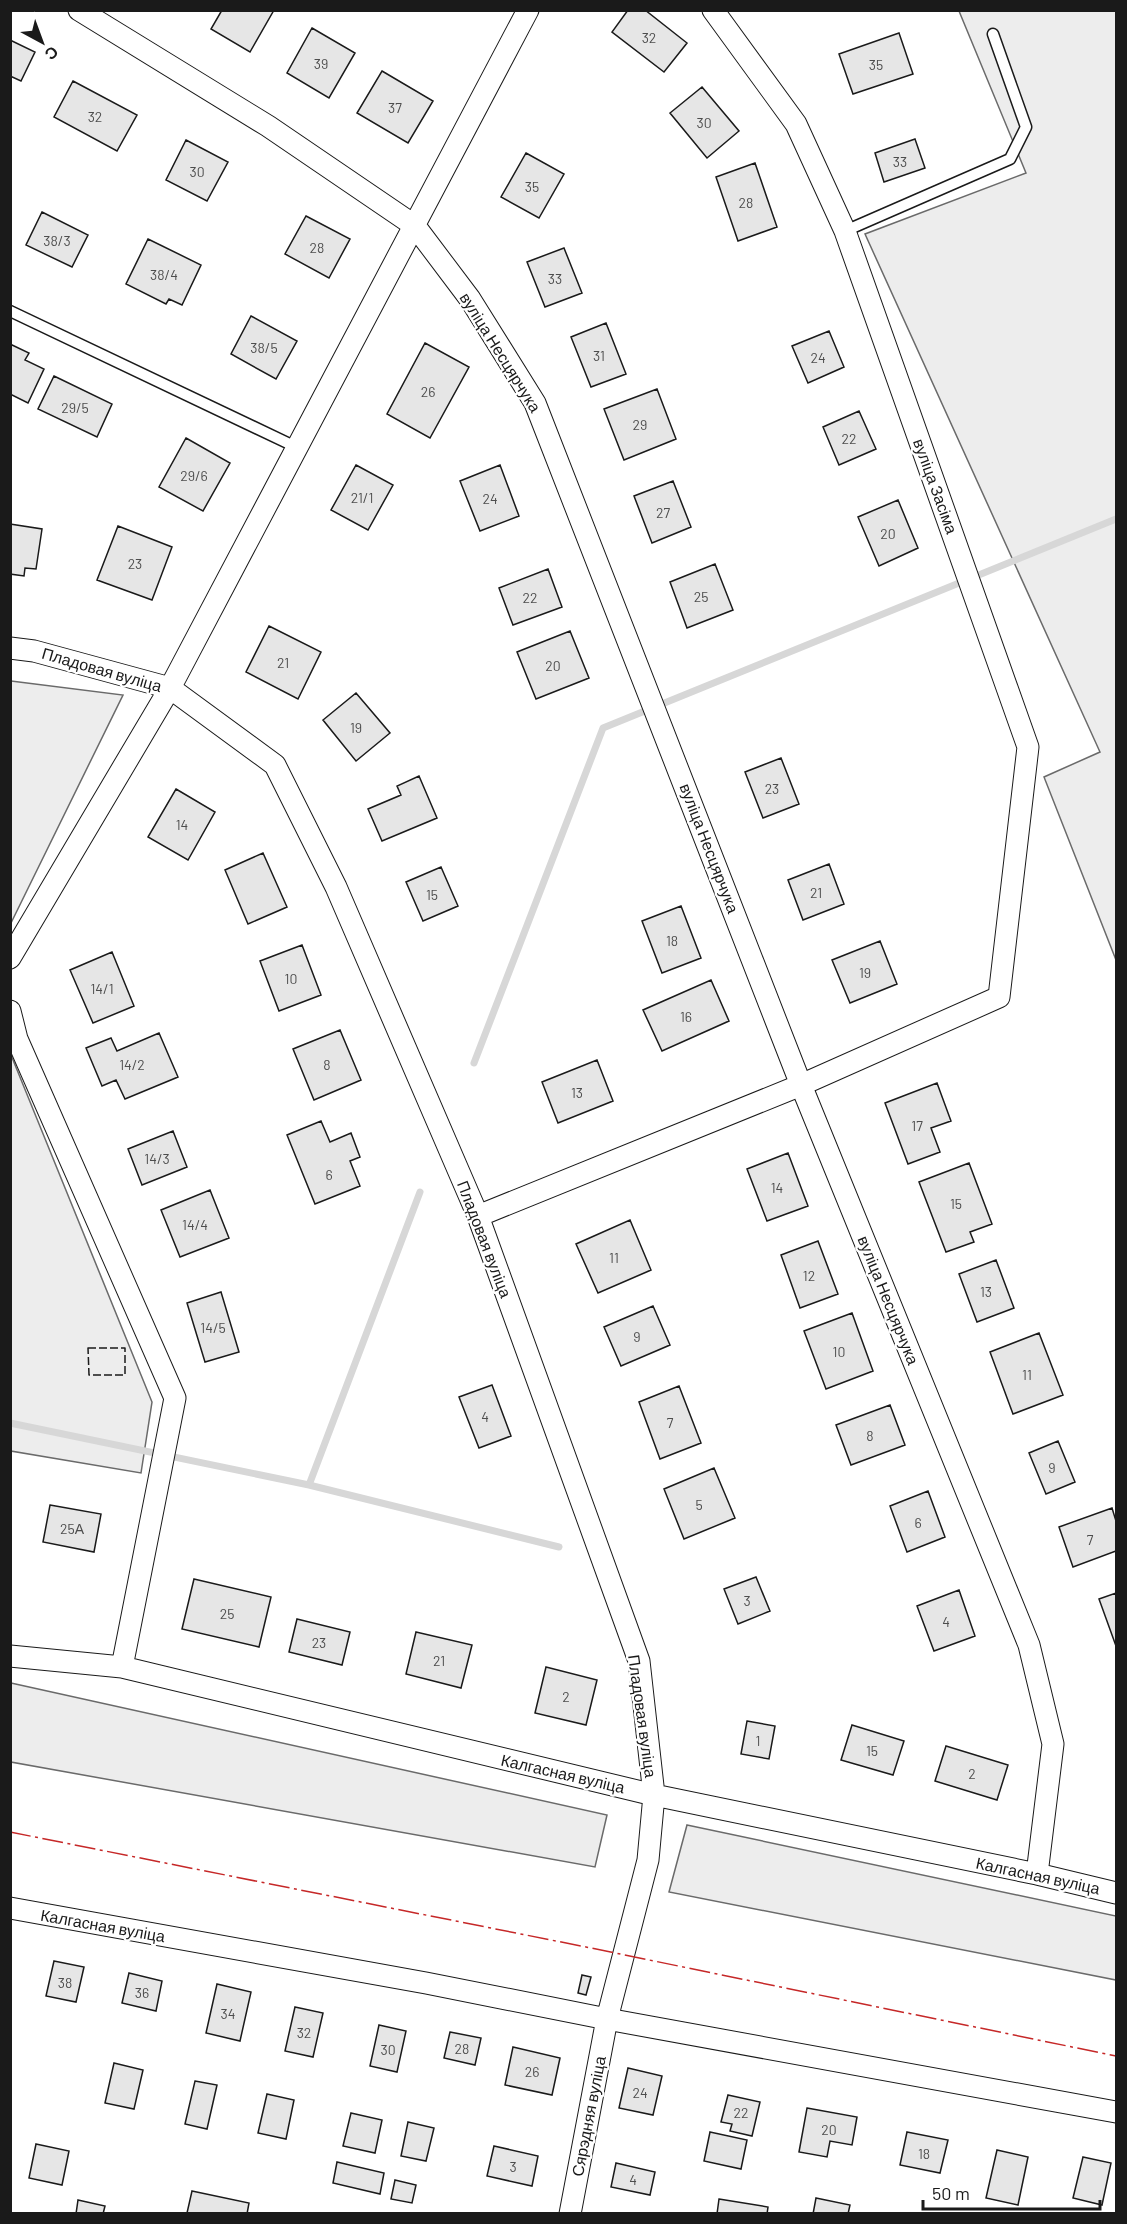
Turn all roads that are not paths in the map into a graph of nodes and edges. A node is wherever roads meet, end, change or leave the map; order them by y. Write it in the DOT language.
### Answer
graph roads {
  1 [pos="79,10"];
  2 [pos="528,10"];
  3 [pos="713,10"];
  4 [pos="993,34"];
  5 [pos="415,226"];
  6 [pos="845,231"];
  7 [pos="10,311"];
  8 [pos="296,447"];
  9 [pos="10,648"];
  10 [pos="170,688"];
  11 [pos="10,958"];
  12 [pos="10,1011"];
  13 [pos="801,1085"];
  14 [pos="478,1216"];
  15 [pos="10,1656"];
  16 [pos="122,1667"];
  17 [pos="654,1795"];
  18 [pos="1037,1874"];
  19 [pos="1116,1893"];
  20 [pos="10,1908"];
  21 [pos="607,2019"];
  22 [pos="1116,2112"];
  23 [pos="570,2214"];
  1 -- 5 [label="street, вуліца Несцярчука"];
  2 -- 5 [label="street"];
  3 -- 6 [label="street, вуліца Засіма"];
  4 -- 6 [label="lane"];
  5 -- 8 [label="street"];
  5 -- 13 [label="street, вуліца Несцярчука"];
  6 -- 13 [label="street, вуліца Засіма"];
  7 -- 8 [label="lane"];
  8 -- 10 [label="street"];
  9 -- 10 [label="street, Пладовая вуліца"];
  10 -- 11 [label="street"];
  10 -- 14 [label="street, Пладовая вуліца"];
  12 -- 16 [label="street"];
  13 -- 14 [label="street"];
  13 -- 18 [label="street, вуліца Несцярчука"];
  14 -- 17 [label="street, Пладовая вуліца"];
  15 -- 16 [label="street, Калгасная вуліца"];
  16 -- 17 [label="street, Калгасная вуліца"];
  17 -- 18 [label="street, Калгасная вуліца"];
  17 -- 21 [label="street, Пладовая вуліца"];
  18 -- 19 [label="street, Калгасная вуліца"];
  20 -- 21 [label="street, Калгасная вуліца"];
  21 -- 22 [label="street, Калгасная вуліца"];
  21 -- 23 [label="street, Сярэдняя вуліца"];
}
